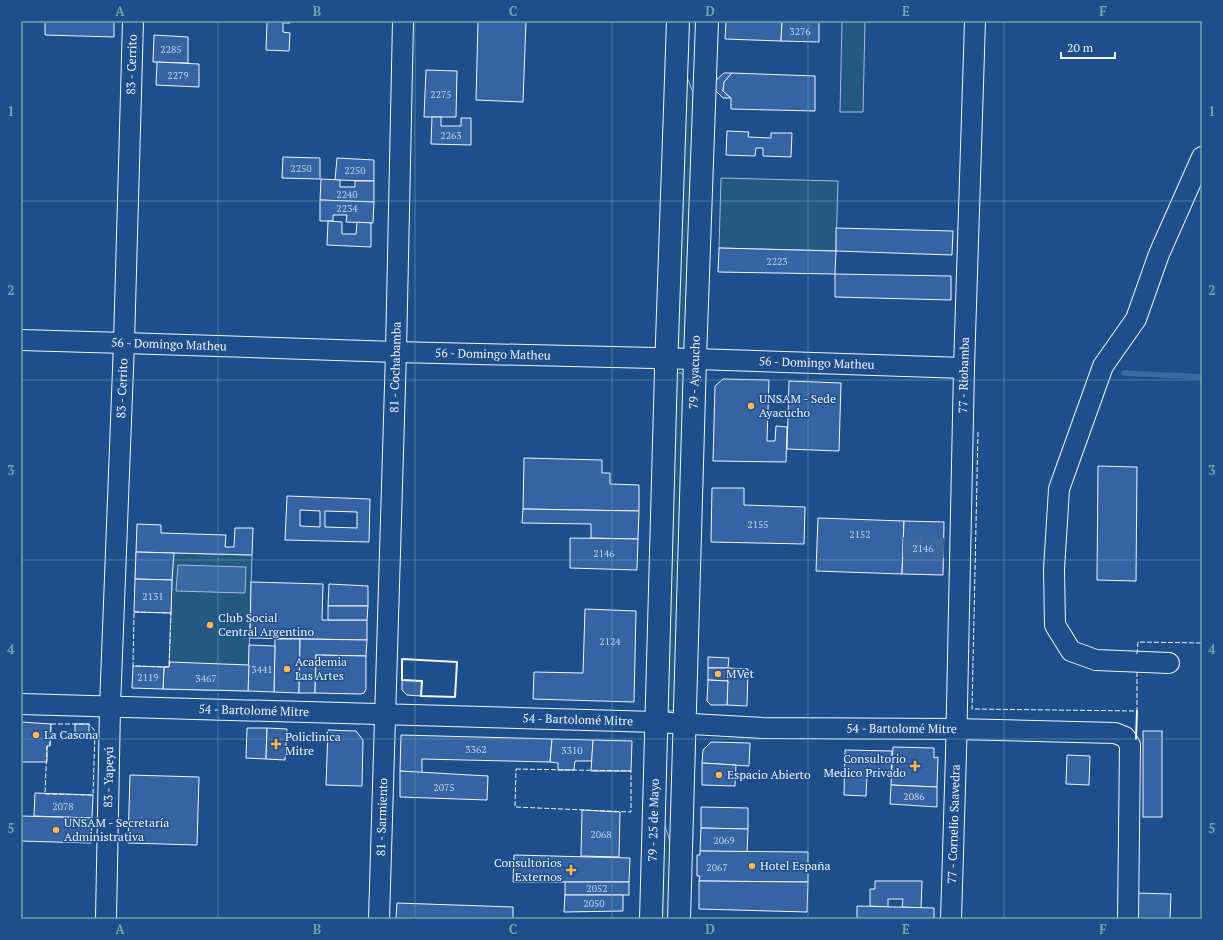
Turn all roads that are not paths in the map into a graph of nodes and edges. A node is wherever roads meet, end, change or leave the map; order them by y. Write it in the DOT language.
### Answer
graph roads {
  1 [pos="133,21"];
  2 [pos="403,21"];
  3 [pos="678,21"];
  4 [pos="707,21"];
  5 [pos="975,21"];
  6 [pos="1202,157"];
  7 [pos="21,340"];
  8 [pos="124,343"];
  9 [pos="396,352"];
  10 [pos="667,359"];
  11 [pos="695,359"];
  12 [pos="964,368"];
  13 [pos="1169,663"];
  14 [pos="21,704"];
  15 [pos="110,707"];
  16 [pos="385,714"];
  17 [pos="656,722"];
  18 [pos="684,723"];
  19 [pos="956,729"];
  20 [pos="106,919"];
  21 [pos="379,919"];
  22 [pos="651,919"];
  23 [pos="679,919"];
  24 [pos="951,919"];
  25 [pos="1128,919"];
  1 -- 8 [label="street, 83 - Cerrito"];
  2 -- 9 [label="street, 81 - Cochabamba"];
  3 -- 10 [label="main road"];
  4 -- 11 [label="main road, 79 - Ayacucho"];
  5 -- 12 [label="street, 77 - Riobamba"];
  6 -- 13 [label="street"];
  7 -- 8 [label="street, 56 - Domingo Matheu"];
  8 -- 9 [label="street, 56 - Domingo Matheu"];
  8 -- 15 [label="street, 83 - Cerrito"];
  9 -- 10 [label="street, 56 - Domingo Matheu"];
  9 -- 16 [label="street, 81 - Cochabamba"];
  10 -- 11 [label="street, 56 - Domingo Matheu"];
  10 -- 17 [label="main road"];
  11 -- 12 [label="street, 56 - Domingo Matheu"];
  11 -- 18 [label="main road, 79 - Ayacucho"];
  12 -- 19 [label="street, 77 - Riobamba"];
  14 -- 15 [label="street, 54 - Bartolomé Mitre"];
  15 -- 16 [label="street, 54 - Bartolomé Mitre"];
  15 -- 20 [label="street, 83 - Yapeyú"];
  16 -- 17 [label="street, 54 - Bartolomé Mitre"];
  16 -- 21 [label="street, 81 - Sarmiento"];
  17 -- 18 [label="street, 54 - Bartolomé Mitre"];
  17 -- 22 [label="main road, 79 - 25 de Mayo"];
  18 -- 19 [label="street, 54 - Bartolomé Mitre"];
  18 -- 23 [label="main road"];
  19 -- 24 [label="street, 77 - Cornelio Saavedra"];
  19 -- 25 [label="street, 54 - Bartolomé Mitre"];
}
